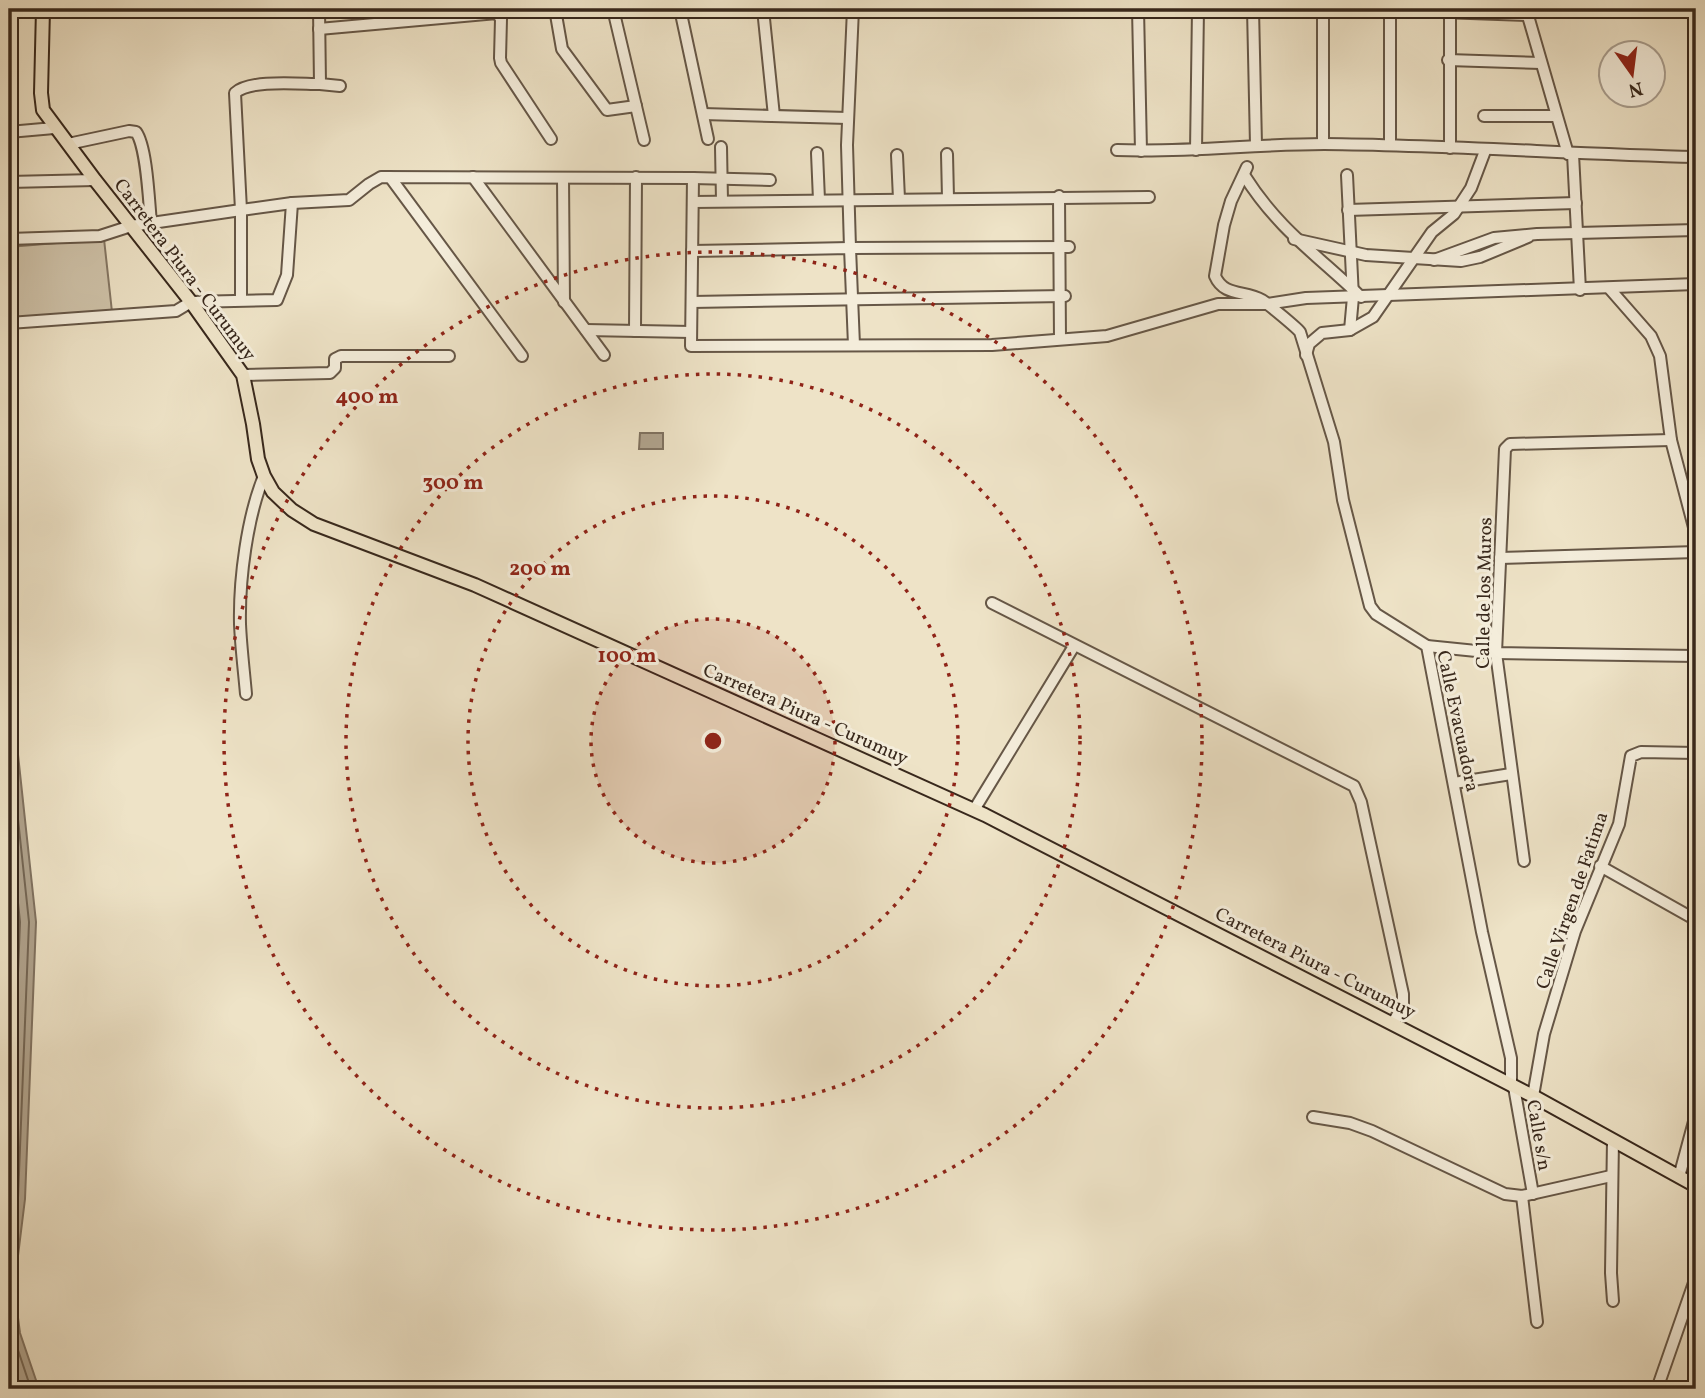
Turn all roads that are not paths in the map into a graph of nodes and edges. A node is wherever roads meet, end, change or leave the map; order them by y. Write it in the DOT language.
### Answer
graph roads {
  1 [pos="45,9"];
  2 [pos="319,9"];
  3 [pos="555,9"];
  4 [pos="613,9"];
  5 [pos="680,9"];
  6 [pos="763,9"];
  7 [pos="853,9"];
  8 [pos="1138,9"];
  9 [pos="1198,9"];
  10 [pos="1254,9"];
  11 [pos="1323,9"];
  12 [pos="1358,9"];
  13 [pos="1390,9"];
  14 [pos="1450,12"];
  15 [pos="1527,12"];
  16 [pos="319,29"];
  17 [pos="1448,60"];
  18 [pos="1541,63"];
  19 [pos="320,84"];
  20 [pos="340,86"];
  21 [pos="636,106"];
  22 [pos="703,114"];
  23 [pos="774,116"];
  24 [pos="1484,116"];
  25 [pos="1556,116"];
  26 [pos="848,118"];
  27 [pos="54,128"];
  28 [pos="9,132"];
  29 [pos="551,139"];
  30 [pos="708,139"];
  31 [pos="644,140"];
  32 [pos="68,144"];
  33 [pos="1323,144"];
  34 [pos="1256,145"];
  35 [pos="1390,145"];
  36 [pos="721,147"];
  37 [pos="1450,148"];
  38 [pos="1117,150"];
  39 [pos="1196,150"];
  40 [pos="1141,151"];
  41 [pos="1485,151"];
  42 [pos="817,153"];
  43 [pos="947,154"];
  44 [pos="1570,154"];
  45 [pos="897,155"];
  46 [pos="1696,157"];
  47 [pos="1347,175"];
  48 [pos="390,177"];
  49 [pos="473,177"];
  50 [pos="636,177"];
  51 [pos="693,177"];
  52 [pos="563,178"];
  53 [pos="94,180"];
  54 [pos="722,180"];
  55 [pos="9,182"];
  56 [pos="1059,196"];
  57 [pos="1149,197"];
  58 [pos="948,198"];
  59 [pos="849,199"];
  60 [pos="899,199"];
  61 [pos="9,200"];
  62 [pos="770,200"];
  63 [pos="819,200"];
  64 [pos="722,201"];
  65 [pos="692,202"];
  66 [pos="292,203"];
  67 [pos="1576,203"];
  68 [pos="1459,207"];
  69 [pos="241,210"];
  70 [pos="1349,210"];
  71 [pos="152,223"];
  72 [pos="131,226"];
  73 [pos="1696,230"];
  74 [pos="1577,233"];
  75 [pos="10,239"];
  76 [pos="1294,239"];
  77 [pos="1064,247"];
  78 [pos="850,248"];
  79 [pos="692,251"];
  80 [pos="1351,251"];
  81 [pos="1412,258"];
  82 [pos="1696,284"];
  83 [pos="1609,288"];
  84 [pos="1580,290"];
  85 [pos="1356,294"];
  86 [pos="1062,296"];
  87 [pos="1386,296"];
  88 [pos="852,299"];
  89 [pos="241,300"];
  90 [pos="191,302"];
  91 [pos="564,302"];
  92 [pos="692,302"];
  93 [pos="1267,304"];
  94 [pos="9,323"];
  95 [pos="586,330"];
  96 [pos="1350,330"];
  97 [pos="635,331"];
  98 [pos="691,332"];
  99 [pos="1060,339"];
  100 [pos="855,345"];
  101 [pos="604,355"];
  102 [pos="1306,355"];
  103 [pos="449,356"];
  104 [pos="522,356"];
  105 [pos="243,375"];
  106 [pos="1671,440"];
  107 [pos="264,476"];
  108 [pos="1696,535"];
  109 [pos="1696,552"];
  110 [pos="1500,558"];
  111 [pos="992,603"];
  112 [pos="1074,646"];
  113 [pos="1427,646"];
  114 [pos="1496,653"];
  115 [pos="1696,656"];
  116 [pos="246,694"];
  117 [pos="1696,753"];
  118 [pos="1511,774"];
  119 [pos="1454,783"];
  120 [pos="974,810"];
  121 [pos="1524,861"];
  122 [pos="1600,866"];
  123 [pos="1696,920"];
  124 [pos="1393,1023"];
  125 [pos="1513,1086"];
  126 [pos="1533,1096"];
  127 [pos="1696,1115"];
  128 [pos="1313,1117"];
  129 [pos="1613,1140"];
  130 [pos="1611,1177"];
  131 [pos="1679,1177"];
  132 [pos="1696,1186"];
  133 [pos="1528,1195"];
  134 [pos="1696,1277"];
  135 [pos="1614,1301"];
  136 [pos="1536,1322"];
  137 [pos="1657,1389"];
  1 -- 27 [label="main road, Carretera Piura - Curumuy"];
  2 -- 16 [label="street"];
  3 -- 21 [label="street"];
  4 -- 21 [label="street"];
  5 -- 22 [label="street"];
  6 -- 23 [label="street"];
  7 -- 26 [label="street"];
  8 -- 40 [label="street"];
  9 -- 39 [label="street"];
  10 -- 34 [label="street"];
  11 -- 33 [label="street"];
  12 -- 13 [label="street"];
  13 -- 14 [label="street"];
  13 -- 35 [label="street"];
  14 -- 15 [label="street"];
  14 -- 17 [label="street"];
  15 -- 18 [label="street"];
  16 -- 19 [label="street"];
  16 -- 29 [label="street"];
  17 -- 18 [label="street"];
  17 -- 37 [label="street"];
  18 -- 25 [label="street"];
  19 -- 20 [label="street"];
  19 -- 69 [label="street"];
  21 -- 31 [label="street"];
  22 -- 23 [label="street"];
  22 -- 30 [label="street"];
  23 -- 26 [label="street"];
  24 -- 25 [label="street"];
  25 -- 44 [label="street"];
  26 -- 59 [label="street"];
  27 -- 28 [label="street"];
  27 -- 32 [label="main road, Carretera Piura - Curumuy"];
  32 -- 53 [label="main road, Carretera Piura - Curumuy"];
  32 -- 71 [label="street"];
  33 -- 34 [label="street"];
  33 -- 35 [label="street"];
  34 -- 39 [label="street"];
  35 -- 37 [label="street"];
  36 -- 54 [label="street"];
  37 -- 41 [label="street"];
  38 -- 40 [label="street"];
  39 -- 40 [label="street"];
  41 -- 44 [label="street"];
  41 -- 68 [label="street"];
  42 -- 63 [label="street"];
  43 -- 58 [label="street"];
  44 -- 46 [label="street"];
  44 -- 67 [label="street"];
  45 -- 60 [label="street"];
  47 -- 70 [label="street"];
  48 -- 49 [label="street"];
  48 -- 66 [label="street"];
  48 -- 104 [label="street"];
  49 -- 52 [label="street"];
  49 -- 91 [label="street"];
  50 -- 51 [label="street"];
  50 -- 52 [label="street"];
  50 -- 97 [label="street"];
  51 -- 54 [label="street"];
  51 -- 65 [label="street"];
  52 -- 91 [label="street"];
  53 -- 55 [label="street"];
  53 -- 72 [label="main road, Carretera Piura - Curumuy"];
  54 -- 62 [label="street"];
  54 -- 64 [label="street"];
  56 -- 57 [label="street"];
  56 -- 58 [label="street"];
  56 -- 77 [label="street"];
  58 -- 60 [label="street"];
  59 -- 60 [label="street"];
  59 -- 63 [label="street"];
  59 -- 78 [label="street"];
  61 -- 75 [label="street"];
  62 -- 63 [label="street"];
  62 -- 64 [label="street"];
  64 -- 65 [label="street"];
  65 -- 79 [label="street"];
  66 -- 69 [label="street"];
  66 -- 89 [label="street"];
  67 -- 68 [label="street"];
  67 -- 74 [label="street"];
  68 -- 70 [label="street"];
  68 -- 81 [label="street"];
  69 -- 71 [label="street"];
  69 -- 89 [label="street"];
  70 -- 80 [label="street"];
  71 -- 72 [label="street"];
  72 -- 75 [label="street"];
  72 -- 90 [label="main road, Carretera Piura - Curumuy"];
  73 -- 74 [label="street"];
  74 -- 81 [label="street"];
  74 -- 84 [label="street"];
  76 -- 80 [label="street"];
  76 -- 85 [label="street"];
  76 -- 93 [label="street"];
  77 -- 78 [label="street"];
  77 -- 86 [label="street"];
  78 -- 79 [label="street"];
  78 -- 88 [label="street"];
  79 -- 92 [label="street"];
  80 -- 81 [label="street"];
  80 -- 85 [label="street"];
  81 -- 87 [label="street"];
  82 -- 83 [label="street"];
  83 -- 84 [label="street"];
  83 -- 106 [label="street"];
  84 -- 87 [label="street"];
  85 -- 87 [label="street"];
  85 -- 93 [label="street"];
  85 -- 96 [label="street"];
  86 -- 88 [label="street"];
  86 -- 99 [label="street"];
  87 -- 96 [label="street"];
  88 -- 92 [label="street"];
  88 -- 100 [label="street"];
  89 -- 90 [label="street"];
  90 -- 94 [label="street"];
  90 -- 105 [label="main road, Carretera Piura - Curumuy"];
  91 -- 95 [label="street"];
  92 -- 98 [label="street"];
  93 -- 99 [label="street"];
  93 -- 102 [label="street, Calle Evacuadora"];
  95 -- 97 [label="street"];
  95 -- 101 [label="street"];
  96 -- 102 [label="street"];
  97 -- 98 [label="street"];
  98 -- 100 [label="street"];
  99 -- 100 [label="street"];
  102 -- 113 [label="street, Calle Evacuadora"];
  103 -- 105 [label="street"];
  105 -- 107 [label="main road, Carretera Piura - Curumuy"];
  106 -- 108 [label="street"];
  106 -- 110 [label="street, Calle de los Muros"];
  107 -- 116 [label="street"];
  107 -- 120 [label="main road, Carretera Piura - Curumuy"];
  109 -- 110 [label="street"];
  110 -- 114 [label="street, Calle de los Muros"];
  111 -- 112 [label="street"];
  112 -- 120 [label="street"];
  112 -- 124 [label="street"];
  113 -- 114 [label="street"];
  113 -- 119 [label="street, Calle Evacuadora"];
  114 -- 115 [label="street"];
  114 -- 118 [label="street, Calle de los Muros"];
  117 -- 122 [label="street, Calle Virgen de Fatima"];
  118 -- 119 [label="street"];
  118 -- 121 [label="street, Calle de los Muros"];
  119 -- 125 [label="street, Calle Evacuadora"];
  120 -- 124 [label="main road, Carretera Piura - Curumuy"];
  122 -- 123 [label="street"];
  122 -- 126 [label="street, Calle Virgen de Fatima"];
  124 -- 125 [label="main road, Carretera Piura - Curumuy"];
  125 -- 126 [label="main road, Carretera Piura - Curumuy"];
  125 -- 133 [label="street, Calle s/n"];
  126 -- 129 [label="main road, Carretera Piura - Curumuy"];
  127 -- 131 [label="street"];
  128 -- 133 [label="street"];
  129 -- 130 [label="street"];
  129 -- 131 [label="main road, Carretera Piura - Curumuy"];
  130 -- 133 [label="street, Calle s/n"];
  130 -- 135 [label="street"];
  131 -- 132 [label="main road, Carretera Piura - Curumuy"];
  133 -- 136 [label="street"];
  134 -- 137 [label="street"];
}
